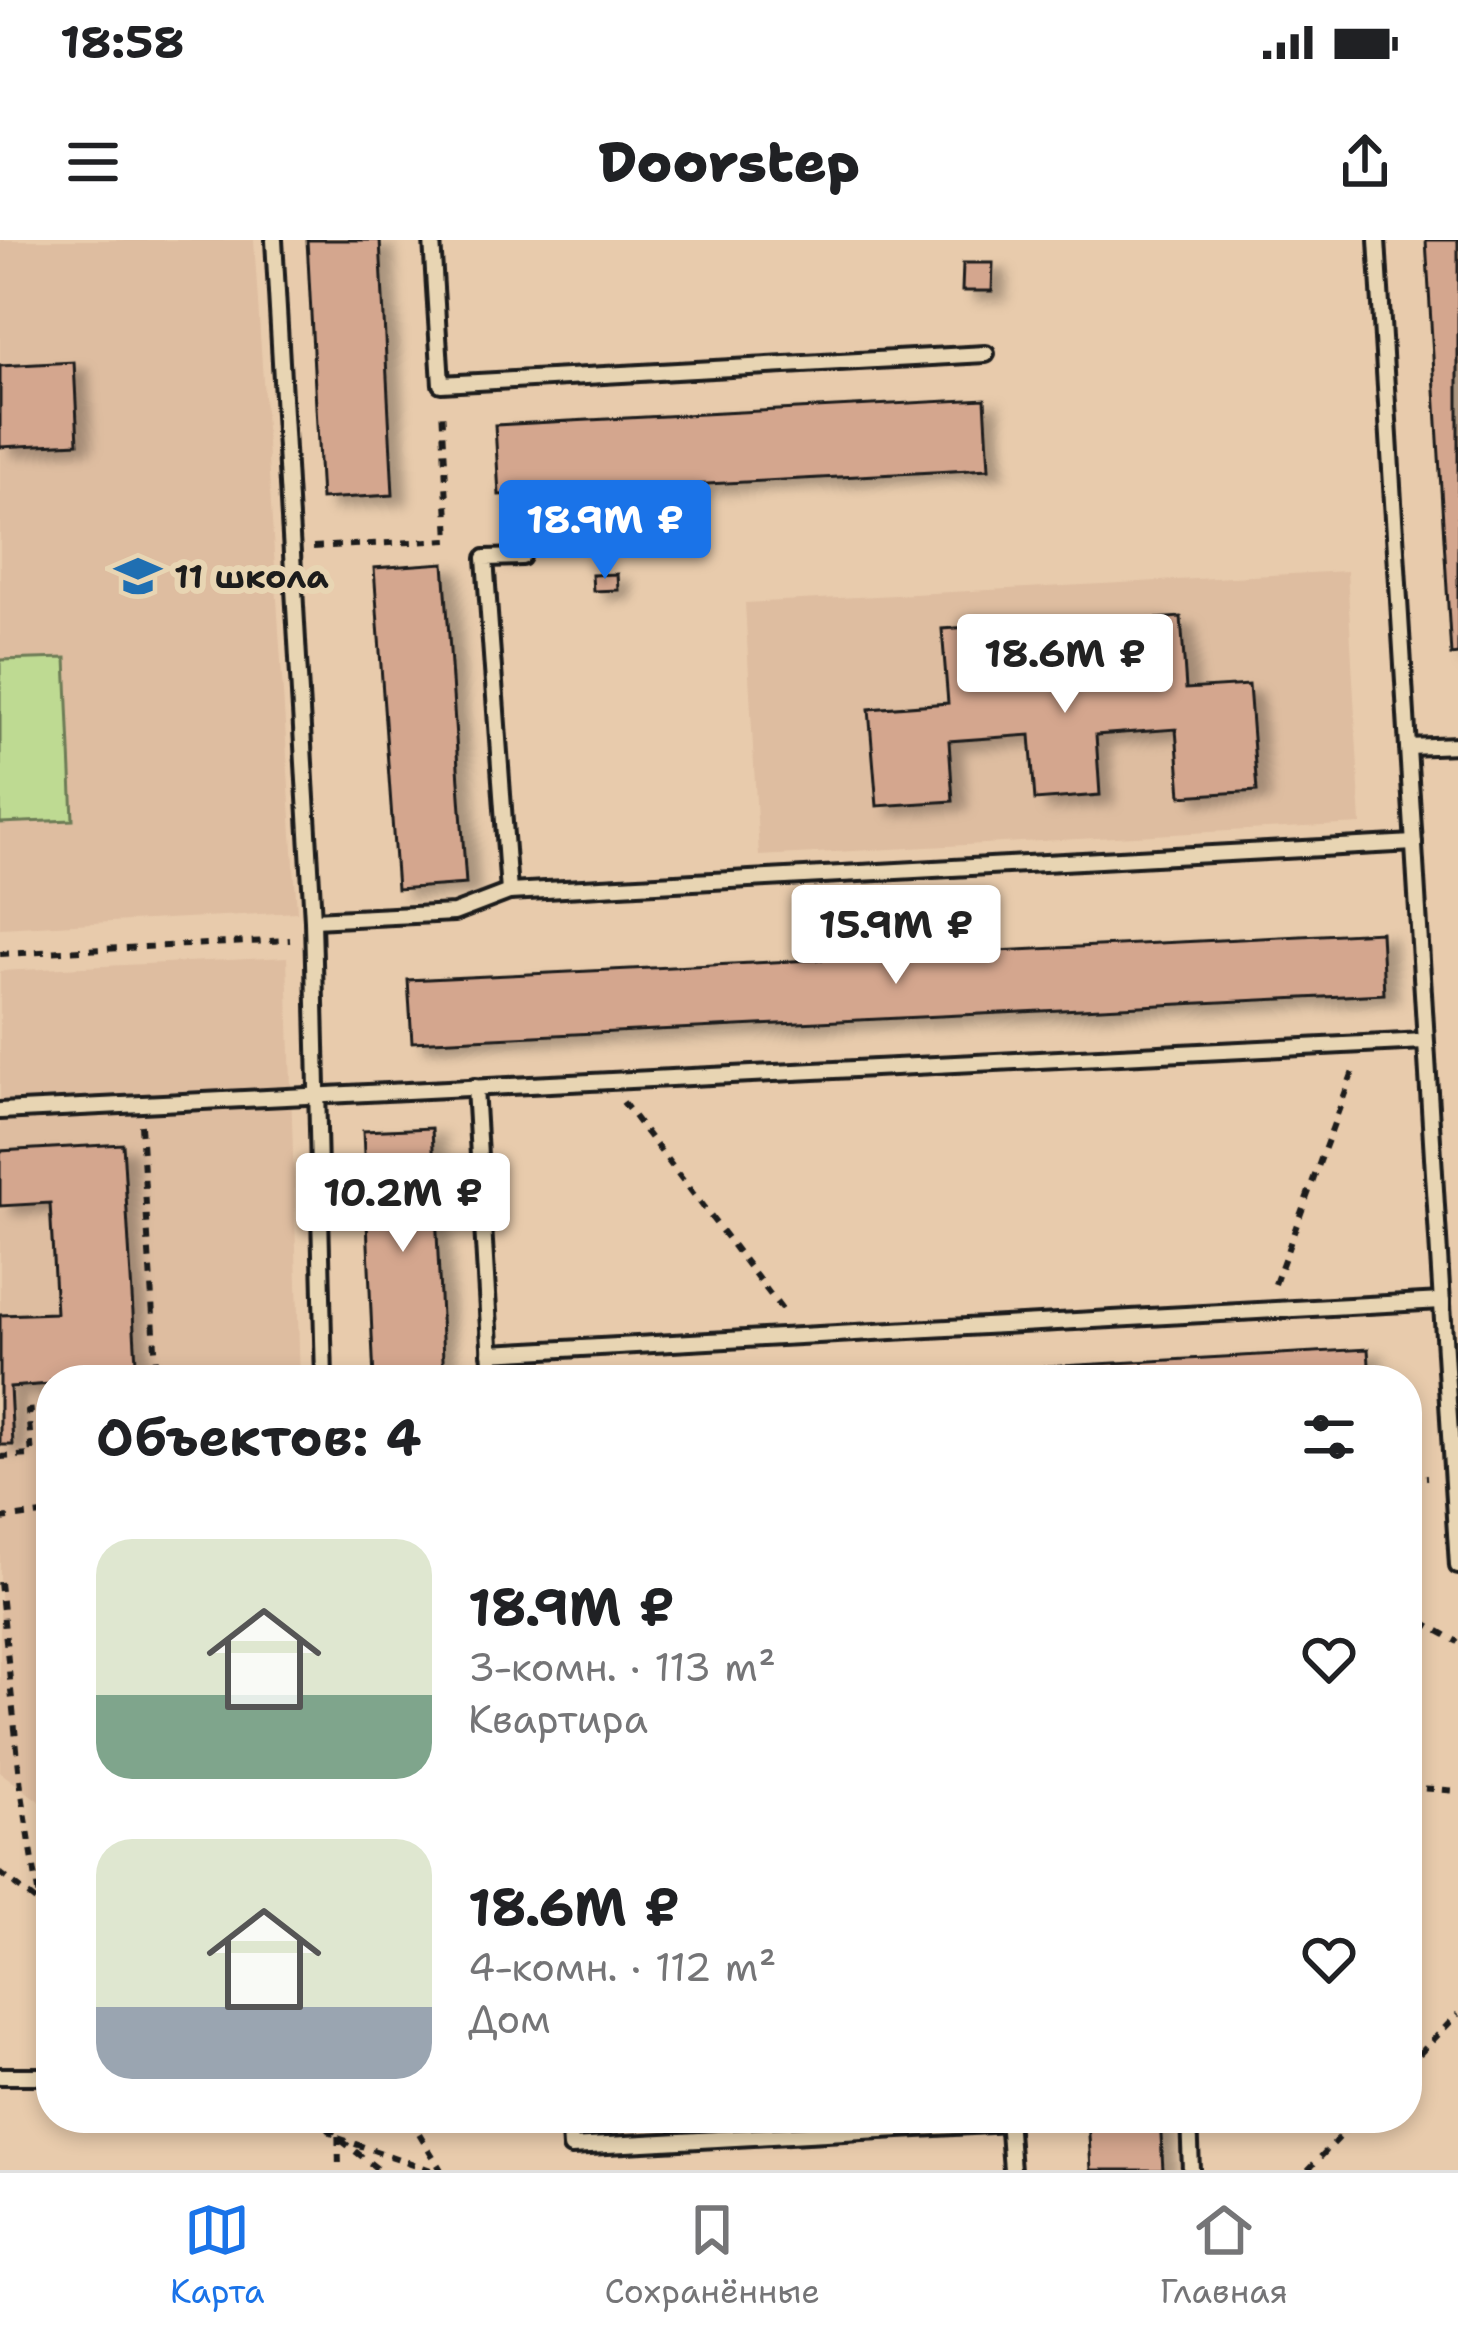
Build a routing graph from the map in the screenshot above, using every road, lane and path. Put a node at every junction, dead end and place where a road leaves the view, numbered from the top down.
1 (274, 240) edge
2 (432, 240) edge
3 (1377, 240) edge
4 (986, 354) dead end
5 (441, 384) junction
6 (291, 548) junction
7 (522, 557) dead end
8 (1458, 745) edge
9 (1408, 747) junction
10 (1414, 843) junction
11 (509, 892) junction
12 (313, 920) junction
13 (313, 939) junction
14 (0, 955) edge
15 (1425, 1041) junction
16 (1363, 1044) junction
17 (607, 1080) junction
18 (475, 1087) junction
19 (317, 1094) junction
20 (140, 1103) junction
21 (0, 1111) edge
22 (1442, 1300) junction
23 (1266, 1310) junction
24 (802, 1336) junction
25 (490, 1352) junction
26 (157, 1365) edge
27 (324, 1365) edge
28 (491, 1365) edge
29 (36, 1410) edge
30 (0, 1457) edge
31 (36, 1515) edge
32 (0, 1519) edge
33 (1458, 1566) edge
34 (0, 1582) edge
35 (1422, 1622) edge
36 (1458, 1642) edge
37 (1422, 1788) edge
38 (1458, 1791) edge
39 (0, 1873) edge
40 (36, 1880) edge
41 (36, 1901) edge
42 (1458, 2014) edge
43 (1422, 2051) edge
44 (0, 2076) edge
45 (36, 2076) edge
46 (332, 2133) edge
47 (338, 2133) edge
48 (419, 2133) edge
49 (570, 2133) edge
50 (807, 2133) edge
51 (1010, 2133) edge
52 (1190, 2133) edge
53 (1344, 2133) edge
54 (338, 2138) junction
55 (339, 2170) edge
56 (379, 2170) edge
57 (431, 2170) edge
58 (441, 2170) edge
59 (1012, 2170) edge
60 (1191, 2170) edge
61 (1309, 2170) edge

1 - 6 lane
2 - 5 lane
3 - 9 lane
4 - 5 lane
5 - 6 path
6 - 12 lane
7 - 11 lane
8 - 9 lane
9 - 10 lane
10 - 11 lane
10 - 15 lane
11 - 12 lane
12 - 13 lane
13 - 14 path
13 - 19 lane
15 - 16 lane
15 - 22 lane
16 - 17 lane
16 - 23 path
17 - 18 lane
17 - 24 path
18 - 19 lane
18 - 25 lane
19 - 20 lane
19 - 27 lane
20 - 21 lane
20 - 26 path
22 - 23 lane
22 - 33 lane
23 - 24 lane
24 - 25 lane
25 - 28 lane
29 - 30 path
31 - 32 path
34 - 40 path
35 - 36 path
37 - 38 path
39 - 41 path
42 - 43 path
44 - 45 lane
46 - 54 path
47 - 54 path
48 - 58 path
49 - 50 lane
51 - 59 lane
52 - 60 lane
53 - 61 path
54 - 55 path
54 - 56 path
54 - 57 path

